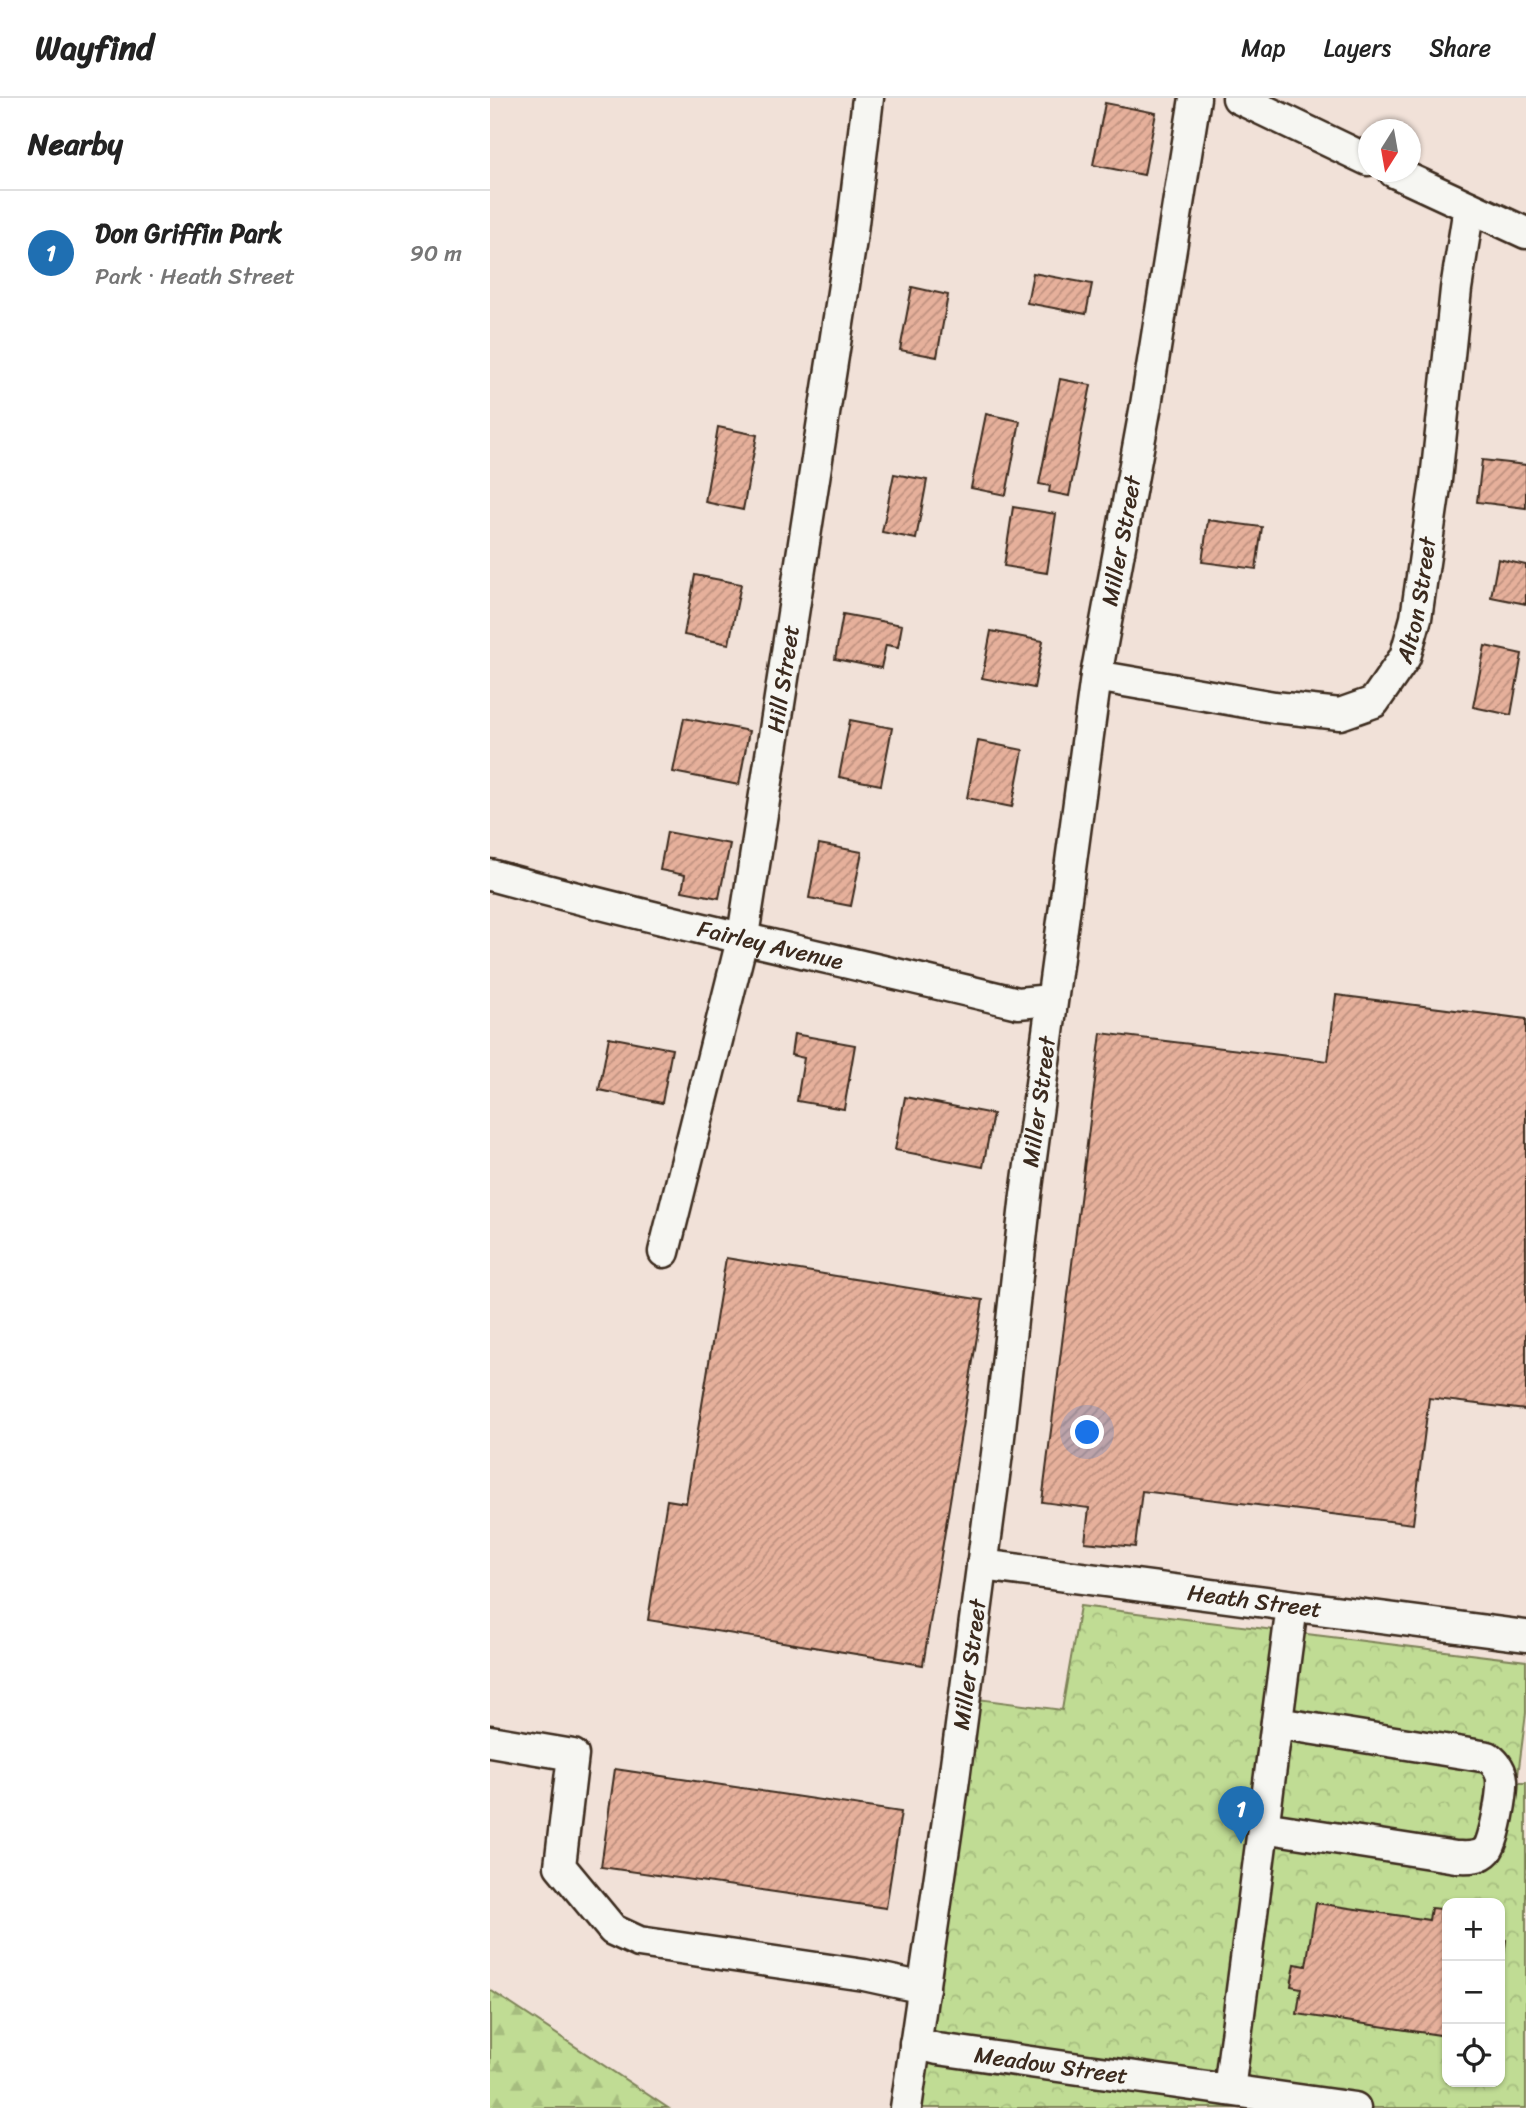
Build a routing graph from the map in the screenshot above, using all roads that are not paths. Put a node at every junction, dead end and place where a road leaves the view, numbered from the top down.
1 (868, 98) edge
2 (1195, 98) edge
3 (1238, 98) edge
4 (1358, 155) edge
5 (1415, 182) edge
6 (1469, 207) junction
7 (1526, 233) edge
8 (1096, 676) junction
9 (490, 875) edge
10 (743, 936) junction
11 (1051, 1000) junction
12 (664, 1252) dead end
13 (982, 1565) junction
14 (1292, 1606) junction
15 (1526, 1636) edge
16 (1277, 1723) junction
17 (490, 1741) edge
18 (1263, 1827) junction
19 (924, 1988) junction
20 (915, 2043) junction
21 (1229, 2090) junction
22 (906, 2108) edge
23 (1355, 2108) edge

1 - 10 street, Hill Street
2 - 8 street, Miller Street
3 - 4 street
5 - 6 street
6 - 7 street
6 - 8 street, Alton Street
8 - 11 street, Miller Street
9 - 10 street, Fairley Avenue
10 - 11 street, Fairley Avenue
10 - 12 street, Hill Street
11 - 13 street, Miller Street
13 - 14 street, Heath Street
13 - 19 street, Miller Street
14 - 15 street, Heath Street
14 - 16 street
16 - 18 street
16 - 18 street
17 - 19 street
18 - 21 street
19 - 20 street, Miller Street
20 - 21 street, Meadow Street
20 - 22 street, Miller Street
21 - 23 street, Meadow Street

